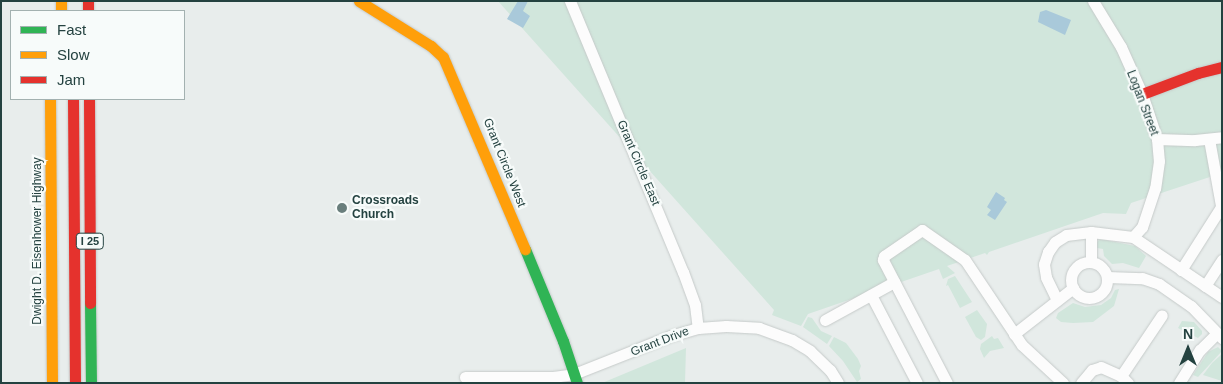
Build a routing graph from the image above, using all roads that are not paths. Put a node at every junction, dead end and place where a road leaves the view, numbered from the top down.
1 (359, 1) edge
2 (570, 1) edge
3 (1093, 1) edge
4 (1222, 67) edge
5 (1142, 94) junction
6 (50, 100) edge
7 (62, 100) edge
8 (73, 100) edge
9 (89, 100) edge
10 (1222, 137) edge
11 (1156, 139) junction
12 (1209, 139) junction
13 (1219, 178) edge
14 (1222, 209) edge
15 (1091, 232) junction
16 (1133, 237) junction
17 (1222, 260) edge
18 (1091, 262) junction
19 (1181, 270) junction
20 (1108, 277) junction
21 (894, 282) junction
22 (1205, 286) junction
23 (1073, 288) junction
24 (871, 295) junction
25 (1222, 297) edge
26 (1057, 300) junction
27 (1162, 315) dead end
28 (825, 320) dead end
29 (698, 328) junction
30 (1014, 334) junction
31 (1219, 336) edge
32 (472, 379) edge
33 (575, 379) edge
34 (1125, 380) edge
35 (52, 383) edge
36 (64, 383) edge
37 (75, 383) edge
38 (91, 383) edge
39 (838, 383) edge
40 (917, 383) edge
41 (948, 383) edge
42 (1063, 383) edge
43 (1082, 383) edge
44 (1179, 383) edge

1 - 33 main road, Grant Circle West
2 - 29 street, Grant Circle East
3 - 5 street, Logan Street
4 - 5 main road
5 - 11 street, Logan Street
6 - 35 main road, Dwight D. Eisenhower Highway
7 - 36 main road
8 - 37 main road
9 - 38 main road, I 25
10 - 12 street
11 - 12 street
11 - 16 street, Logan Street
12 - 13 street
13 - 14 street
14 - 19 street
15 - 16 street
15 - 18 street
15 - 26 street
16 - 19 street
17 - 22 street
18 - 20 street
18 - 23 street
19 - 22 street
20 - 23 street
20 - 31 street
21 - 24 street
21 - 30 street
21 - 41 street
22 - 25 street
23 - 26 street
24 - 28 street
24 - 40 street
26 - 30 street
27 - 34 street
29 - 33 street, Grant Drive
29 - 39 street, Grant Drive
30 - 42 street
31 - 44 street
32 - 33 street, Grant Drive
34 - 43 street

